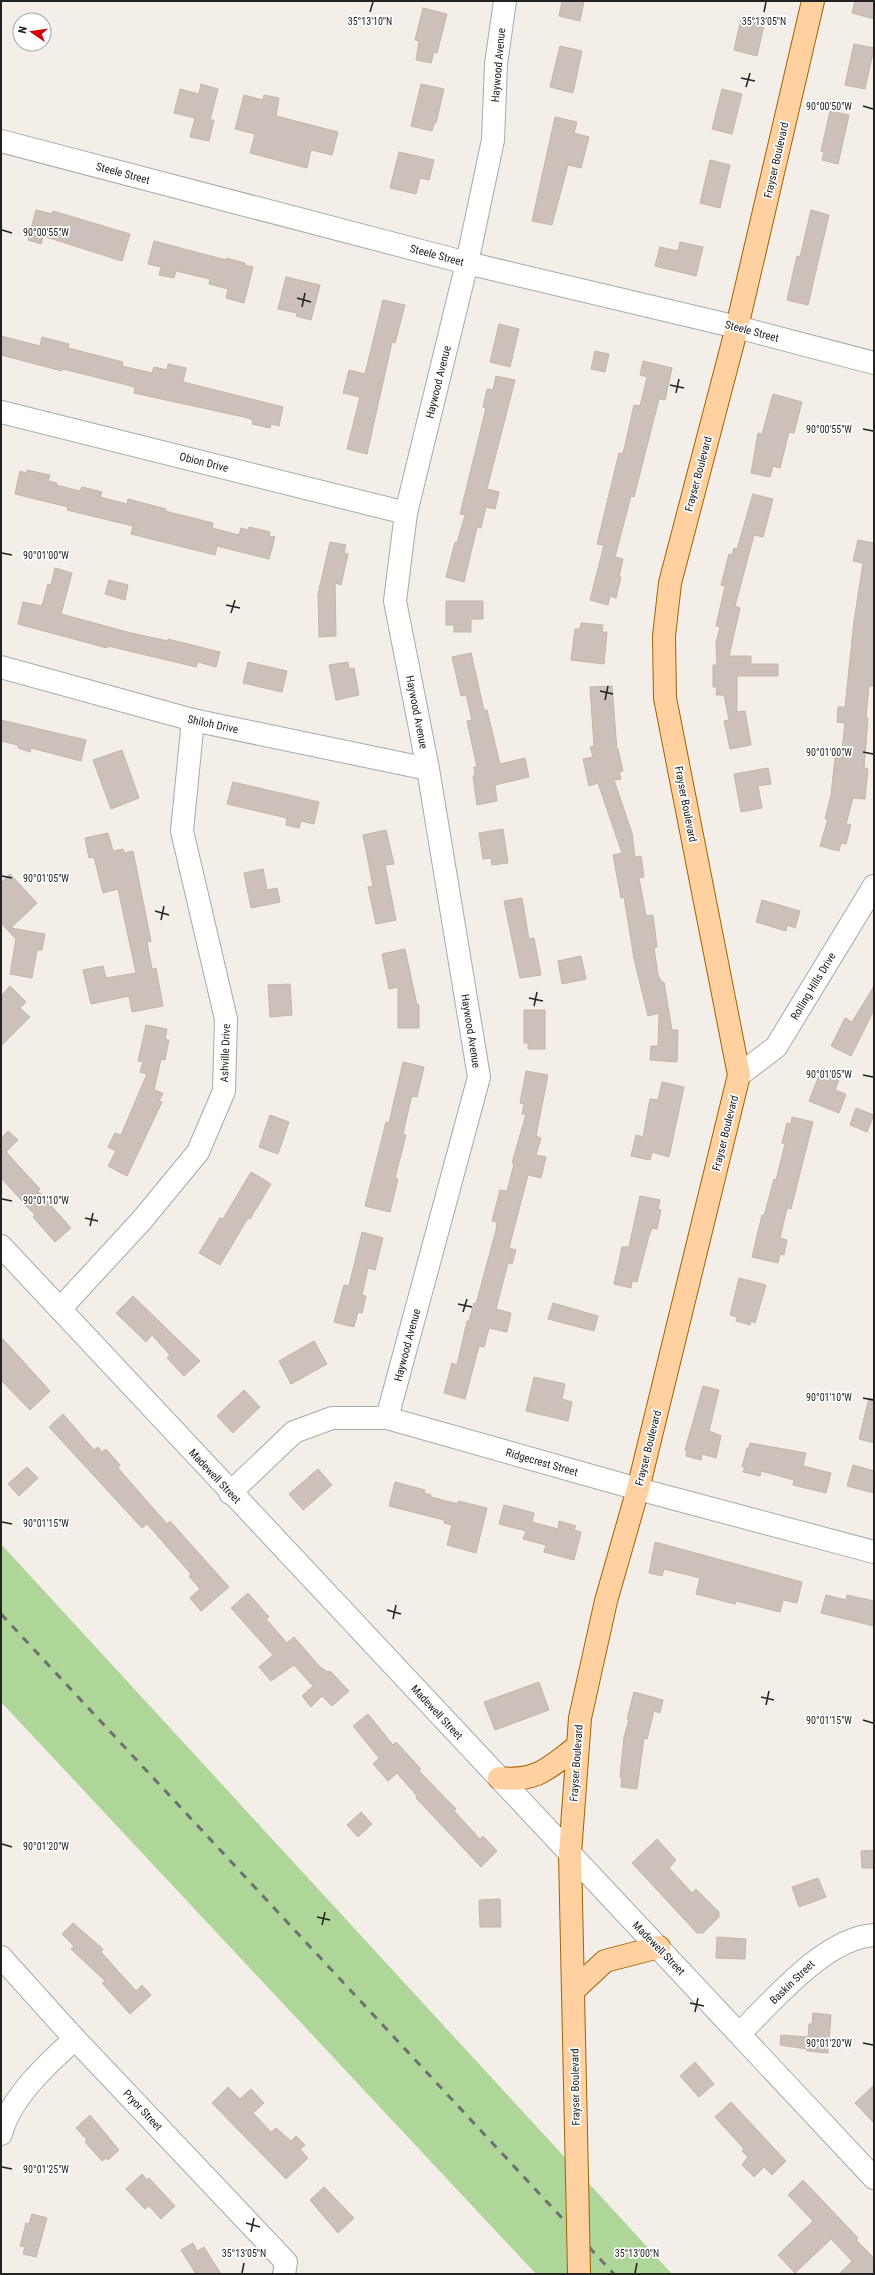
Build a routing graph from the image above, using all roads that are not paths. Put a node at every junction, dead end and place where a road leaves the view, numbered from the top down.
1 (505, 1) edge
2 (812, 1) edge
3 (1, 141) edge
4 (467, 263) junction
5 (737, 327) junction
6 (874, 363) edge
7 (1, 412) edge
8 (406, 513) junction
9 (1, 667) edge
10 (193, 720) junction
11 (428, 769) junction
12 (874, 886) edge
13 (739, 1075) junction
14 (1, 1246) edge
15 (60, 1309) junction
16 (387, 1418) junction
17 (638, 1489) junction
18 (230, 1493) junction
19 (874, 1552) edge
20 (578, 1746) junction
21 (499, 1778) junction
22 (570, 1854) junction
23 (874, 1935) edge
24 (659, 1947) junction
25 (1, 1957) edge
26 (573, 1991) junction
27 (740, 2033) junction
28 (75, 2039) junction
29 (1, 2134) edge
30 (874, 2178) edge
31 (285, 2268) edge
32 (579, 2274) edge

1 - 4 street, Haywood Avenue
2 - 5 main road, Frayser Boulevard
3 - 4 street, Steele Street
4 - 5 street, Steele Street
4 - 8 street, Haywood Avenue
5 - 6 street, Steele Street
5 - 13 main road, Frayser Boulevard
7 - 8 street, Obion Drive
8 - 11 street, Haywood Avenue
9 - 10 street, Shiloh Drive
10 - 11 street, Shiloh Drive
10 - 15 street, Ashville Drive
11 - 16 street, Haywood Avenue
12 - 13 street, Rolling Hills Drive
13 - 17 main road, Frayser Boulevard
14 - 15 street, Madewell Street
15 - 18 street, Madewell Street
16 - 17 street, Ridgecrest Street
16 - 18 street, Ridgecrest Street
17 - 19 street, Ridgecrest Street
17 - 20 main road, Frayser Boulevard
18 - 21 street, Madewell Street
20 - 21 main road
20 - 22 main road, Frayser Boulevard
21 - 22 street, Madewell Street
22 - 24 street, Madewell Street
22 - 26 main road, Frayser Boulevard
23 - 27 street, Baskin Street
24 - 26 main road
24 - 27 street, Madewell Street
25 - 28 street, Pryor Street
26 - 32 main road, Frayser Boulevard, bridge
27 - 30 street, Madewell Street
28 - 29 street
28 - 31 street, Pryor Street

